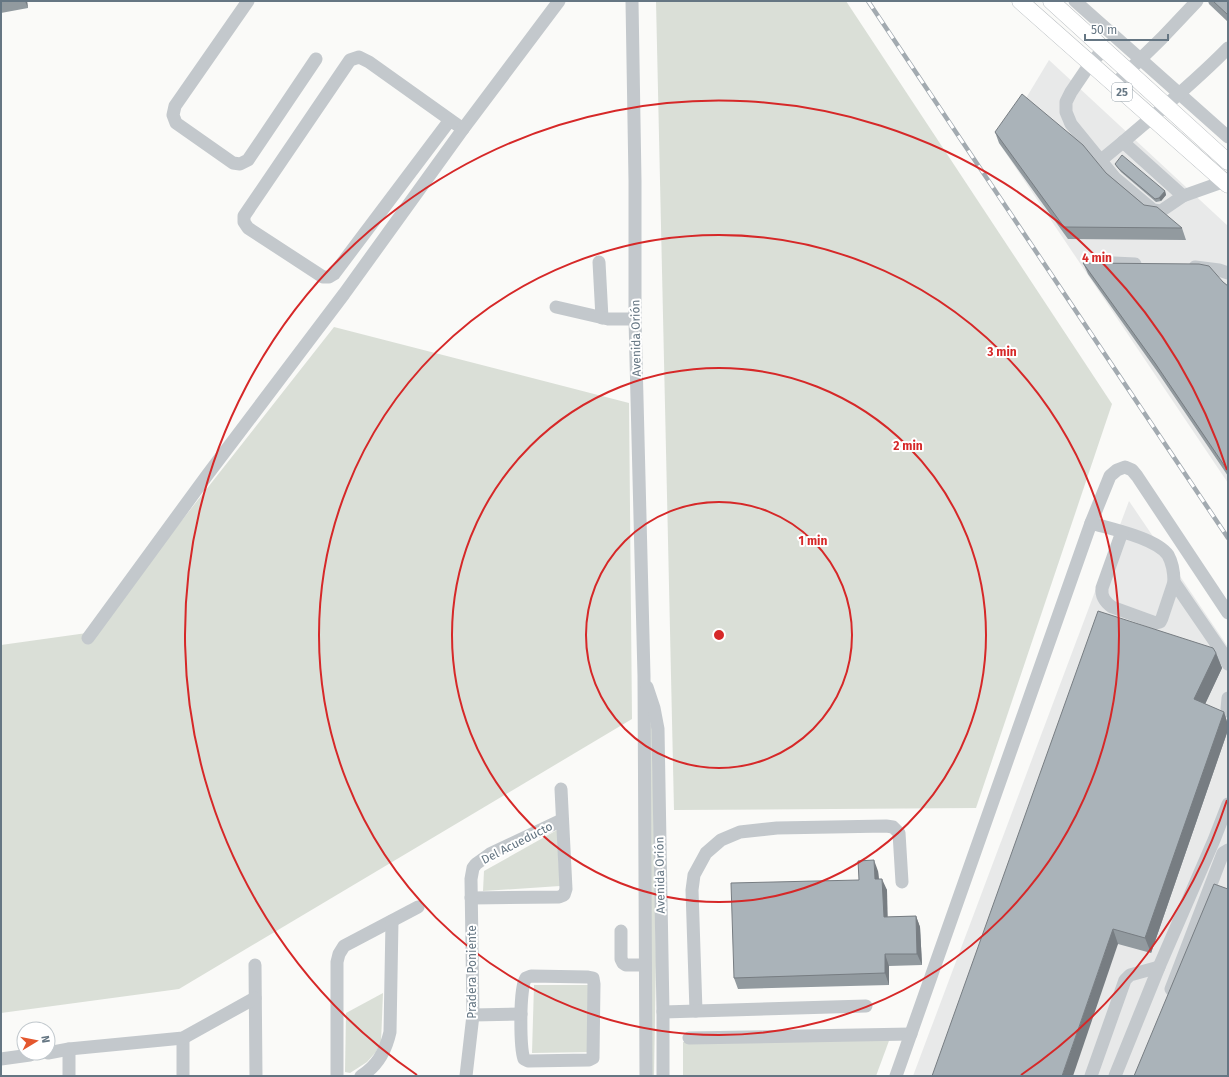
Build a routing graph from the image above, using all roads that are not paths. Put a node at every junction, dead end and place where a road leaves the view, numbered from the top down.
1 (248, 1) edge
2 (559, 1) edge
3 (632, 1) edge
4 (1020, 1) edge
5 (1051, 1) edge
6 (1198, 1) edge
7 (1081, 3) edge
8 (1228, 48) edge
9 (1104, 49) junction
10 (316, 59) dead end
11 (1140, 59) junction
12 (1090, 64) junction
13 (1127, 71) junction
14 (1114, 85) junction
15 (1180, 94) junction
16 (1166, 106) junction
17 (1152, 118) junction
18 (450, 120) junction
19 (463, 129) junction
20 (1228, 137) edge
21 (1123, 142) junction
22 (1100, 161) junction
23 (1227, 162) edge
24 (1227, 182) edge
25 (1183, 196) junction
26 (599, 262) dead end
27 (1093, 262) edge
28 (1148, 264) edge
29 (1180, 266) edge
30 (1228, 273) edge
31 (556, 307) dead end
32 (602, 318) junction
33 (635, 319) junction
34 (1091, 523) junction
35 (1122, 532) junction
36 (1174, 582) junction
37 (1228, 613) edge
38 (88, 638) dead end
39 (1228, 664) edge
40 (644, 676) junction
41 (1228, 698) edge
42 (1228, 710) edge
43 (561, 789) dead end
44 (1228, 804) edge
45 (562, 820) junction
46 (1228, 850) edge
47 (473, 868) joint
48 (902, 882) dead end
49 (471, 898) junction
50 (418, 907) dead end
51 (392, 921) junction
52 (621, 931) dead end
53 (256, 965) dead end
54 (645, 965) junction
55 (1159, 967) junction
56 (256, 998) junction
57 (1165, 1003) edge
58 (866, 1006) dead end
59 (696, 1011) junction
60 (663, 1012) junction
61 (521, 1014) junction
62 (473, 1015) junction
63 (911, 1034) junction
64 (182, 1038) junction
65 (688, 1038) dead end
66 (69, 1049) junction
67 (56, 1051) edge
68 (16, 1057) edge
69 (1, 1059) edge
70 (69, 1076) edge
71 (183, 1076) edge
72 (256, 1076) edge
73 (337, 1076) edge
74 (361, 1076) edge
75 (466, 1076) edge
76 (646, 1076) edge
77 (663, 1076) edge
78 (896, 1076) edge
79 (1091, 1076) edge
80 (1115, 1076) edge

1 - 10 street
2 - 19 street
3 - 33 street, Avenida Orión
4 - 12 main road, 25
5 - 9 main road, 25
6 - 11 street
7 - 11 street
8 - 15 street
9 - 12 street
9 - 13 main road, 25
11 - 13 street
11 - 15 street
12 - 14 main road, 25
12 - 22 street
13 - 14 street
13 - 16 main road, 25
14 - 17 main road, 25
15 - 16 street
15 - 20 street
16 - 17 street
16 - 23 main road, 25
17 - 21 street
17 - 24 main road, 25
18 - 18 street
18 - 19 street
19 - 38 street
21 - 22 street
21 - 25 street
22 - 25 street
24 - 25 street
26 - 32 street
27 - 28 street
29 - 30 street
31 - 32 street
32 - 33 street
33 - 40 street, Avenida Orión
34 - 35 street
34 - 37 street
34 - 63 street
35 - 36 street
35 - 36 street
36 - 39 street
40 - 54 street, Avenida Orión
40 - 60 street, Avenida Orión
41 - 42 street
43 - 45 street
44 - 55 street
45 - 47 street, Del Acueducto
45 - 49 street
46 - 57 street
47 - 49 street, Pradera Poniente
48 - 59 street
49 - 62 street, Pradera Poniente
50 - 51 street
51 - 73 street
51 - 74 street
52 - 54 street
53 - 56 street
54 - 76 street, Avenida Orión
55 - 79 street
55 - 80 street
56 - 64 street
56 - 72 street
58 - 59 street
59 - 60 street
60 - 77 street, Avenida Orión
61 - 61 street
61 - 62 street
62 - 75 street, Pradera Poniente
63 - 65 street
63 - 78 street
64 - 66 street
64 - 71 street
66 - 67 street
66 - 70 street
68 - 69 street

